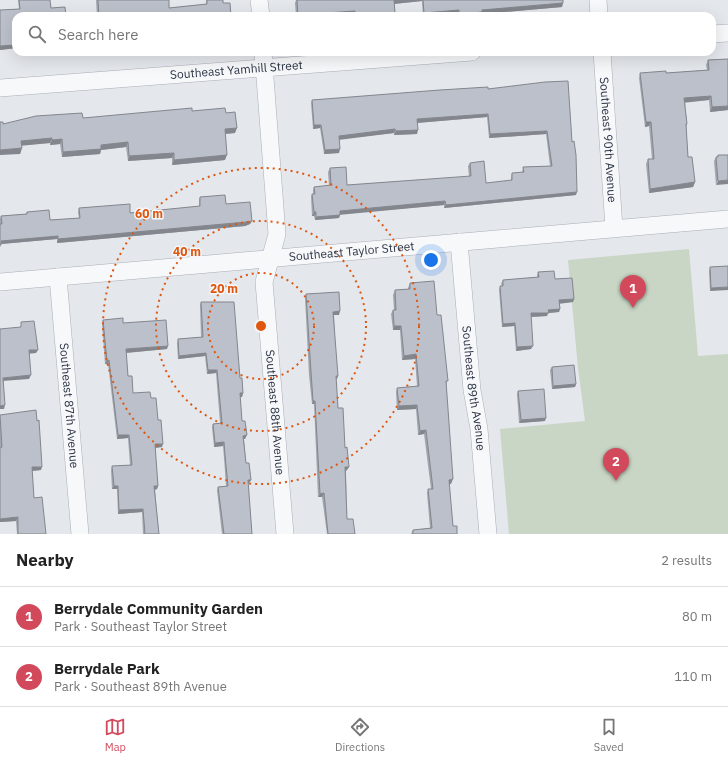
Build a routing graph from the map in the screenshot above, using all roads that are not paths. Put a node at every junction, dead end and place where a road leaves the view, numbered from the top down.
1 (259, 0) edge
2 (598, 0) edge
3 (260, 12) edge
4 (599, 12) edge
5 (728, 33) edge
6 (716, 34) edge
7 (368, 56) edge
8 (602, 56) edge
9 (264, 60) edge
10 (0, 88) edge
11 (728, 219) edge
12 (614, 228) junction
13 (459, 242) junction
14 (271, 258) junction
15 (58, 277) junction
16 (0, 282) edge
17 (80, 534) edge
18 (285, 534) edge
19 (488, 534) edge

1 - 3 street
2 - 4 street
5 - 6 street
7 - 9 street, Southeast Yamhill Street
8 - 12 street, Southeast 90th Avenue
9 - 10 street, Southeast Yamhill Street
9 - 14 street, Southeast 88th Avenue
11 - 12 street, Southeast Taylor Street
12 - 13 street, Southeast Taylor Street
13 - 14 street, Southeast Taylor Street
13 - 19 street, Southeast 89th Avenue
14 - 15 street, Southeast Taylor Street
14 - 18 street, Southeast 88th Avenue
15 - 16 street, Southeast Taylor Street
15 - 17 street, Southeast 87th Avenue

